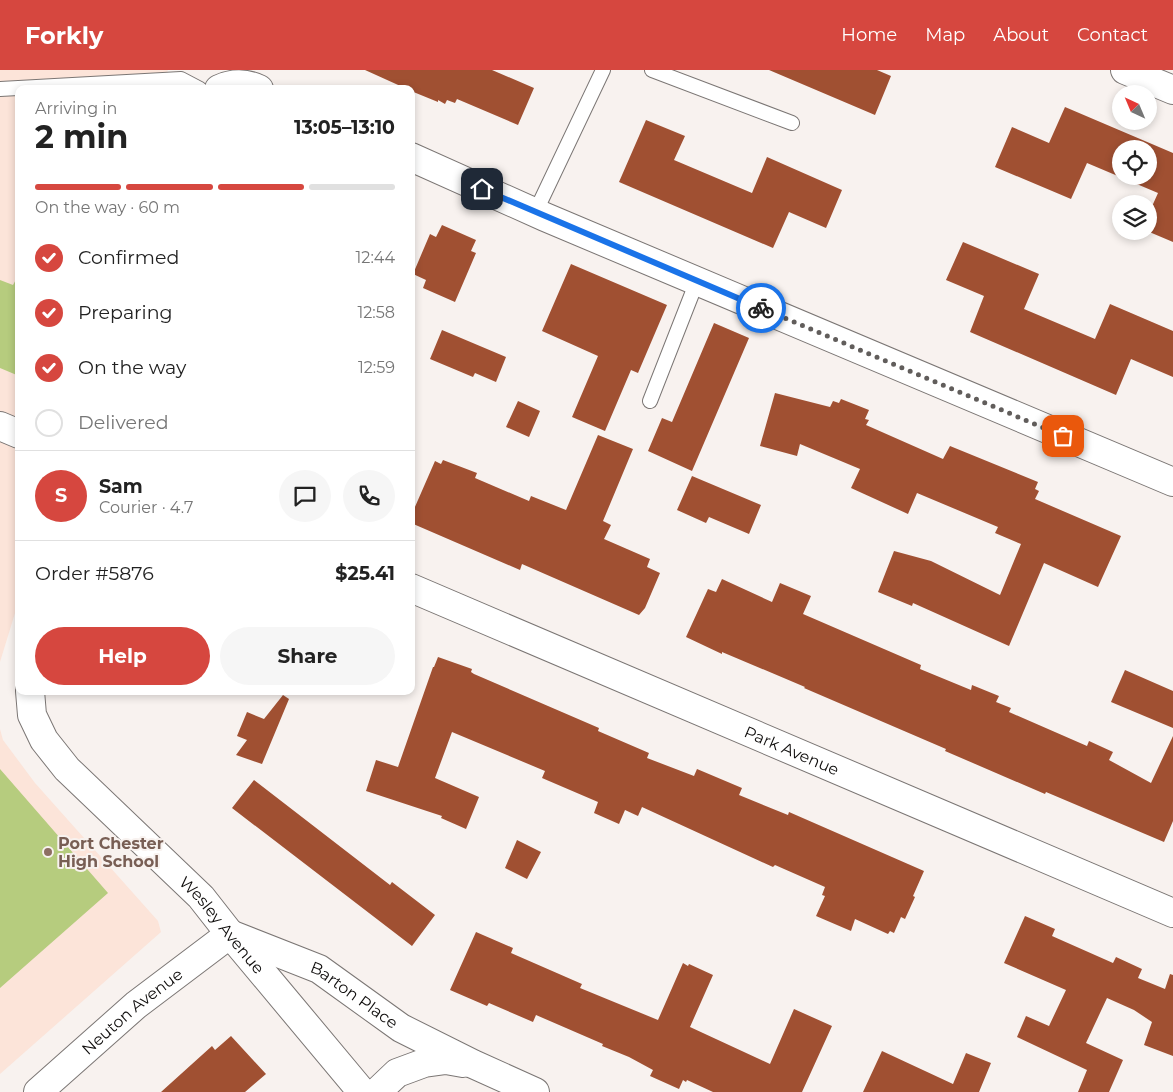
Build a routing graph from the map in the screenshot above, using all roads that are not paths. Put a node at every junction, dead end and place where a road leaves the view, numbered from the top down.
1 (603, 70) edge
2 (652, 70) edge
3 (1125, 70) edge
4 (72, 85) edge
5 (192, 85) edge
6 (227, 85) edge
7 (251, 85) edge
8 (15, 88) edge
9 (0, 89) edge
10 (1173, 90) edge
11 (792, 123) dead end
12 (415, 159) edge
13 (535, 213) junction
14 (697, 281) junction
15 (650, 401) dead end
16 (0, 426) edge
17 (15, 432) edge
18 (1173, 482) edge
19 (415, 590) edge
20 (30, 695) edge
21 (1173, 912) edge
22 (230, 934) junction
23 (473, 1064) junction
24 (38, 1092) edge
25 (362, 1092) edge
26 (377, 1092) edge
27 (535, 1092) edge

1 - 13 lane
2 - 11 lane
3 - 10 street
4 - 5 lane
6 - 7 street
8 - 9 lane
12 - 13 street
13 - 14 street
14 - 15 lane
14 - 18 street
16 - 17 street
19 - 21 street, Park Avenue
20 - 22 street, Wesley Avenue
22 - 23 street, Barton Place
22 - 24 street, Neuton Avenue
22 - 25 street, Wesley Avenue
23 - 26 street, Barton Place
23 - 27 street, Barton Place

